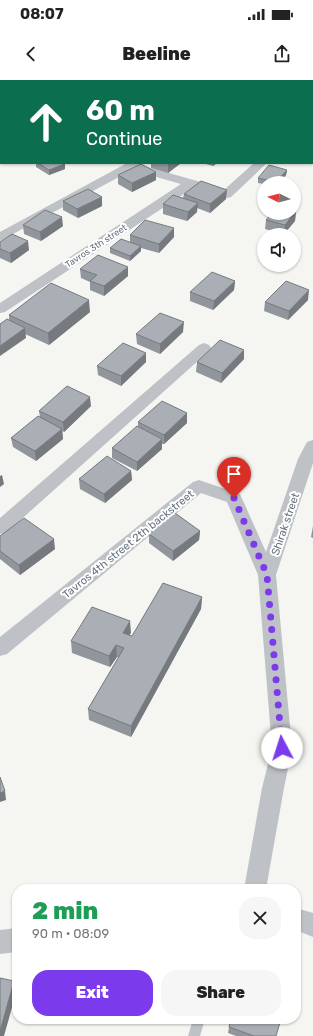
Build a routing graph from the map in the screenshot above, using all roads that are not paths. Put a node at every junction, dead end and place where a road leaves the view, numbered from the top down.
1 (134, 164) edge
2 (260, 164) edge
3 (192, 183) junction
4 (0, 237) edge
5 (0, 309) edge
6 (204, 348) dead end
7 (313, 446) edge
8 (0, 528) edge
9 (267, 575) junction
10 (0, 648) edge
11 (256, 884) edge
12 (301, 921) edge
13 (313, 925) edge
14 (12, 941) edge
15 (0, 942) edge
16 (198, 1024) edge
17 (194, 1036) edge

1 - 3 street
1 - 4 street
2 - 3 street
3 - 5 street, Tavros 3th street
6 - 8 street
7 - 9 street, Shirak street
9 - 10 street, Tavros 4th street 2th backstreet
9 - 11 street, Shirak street
12 - 13 street
14 - 15 street
16 - 17 lane

